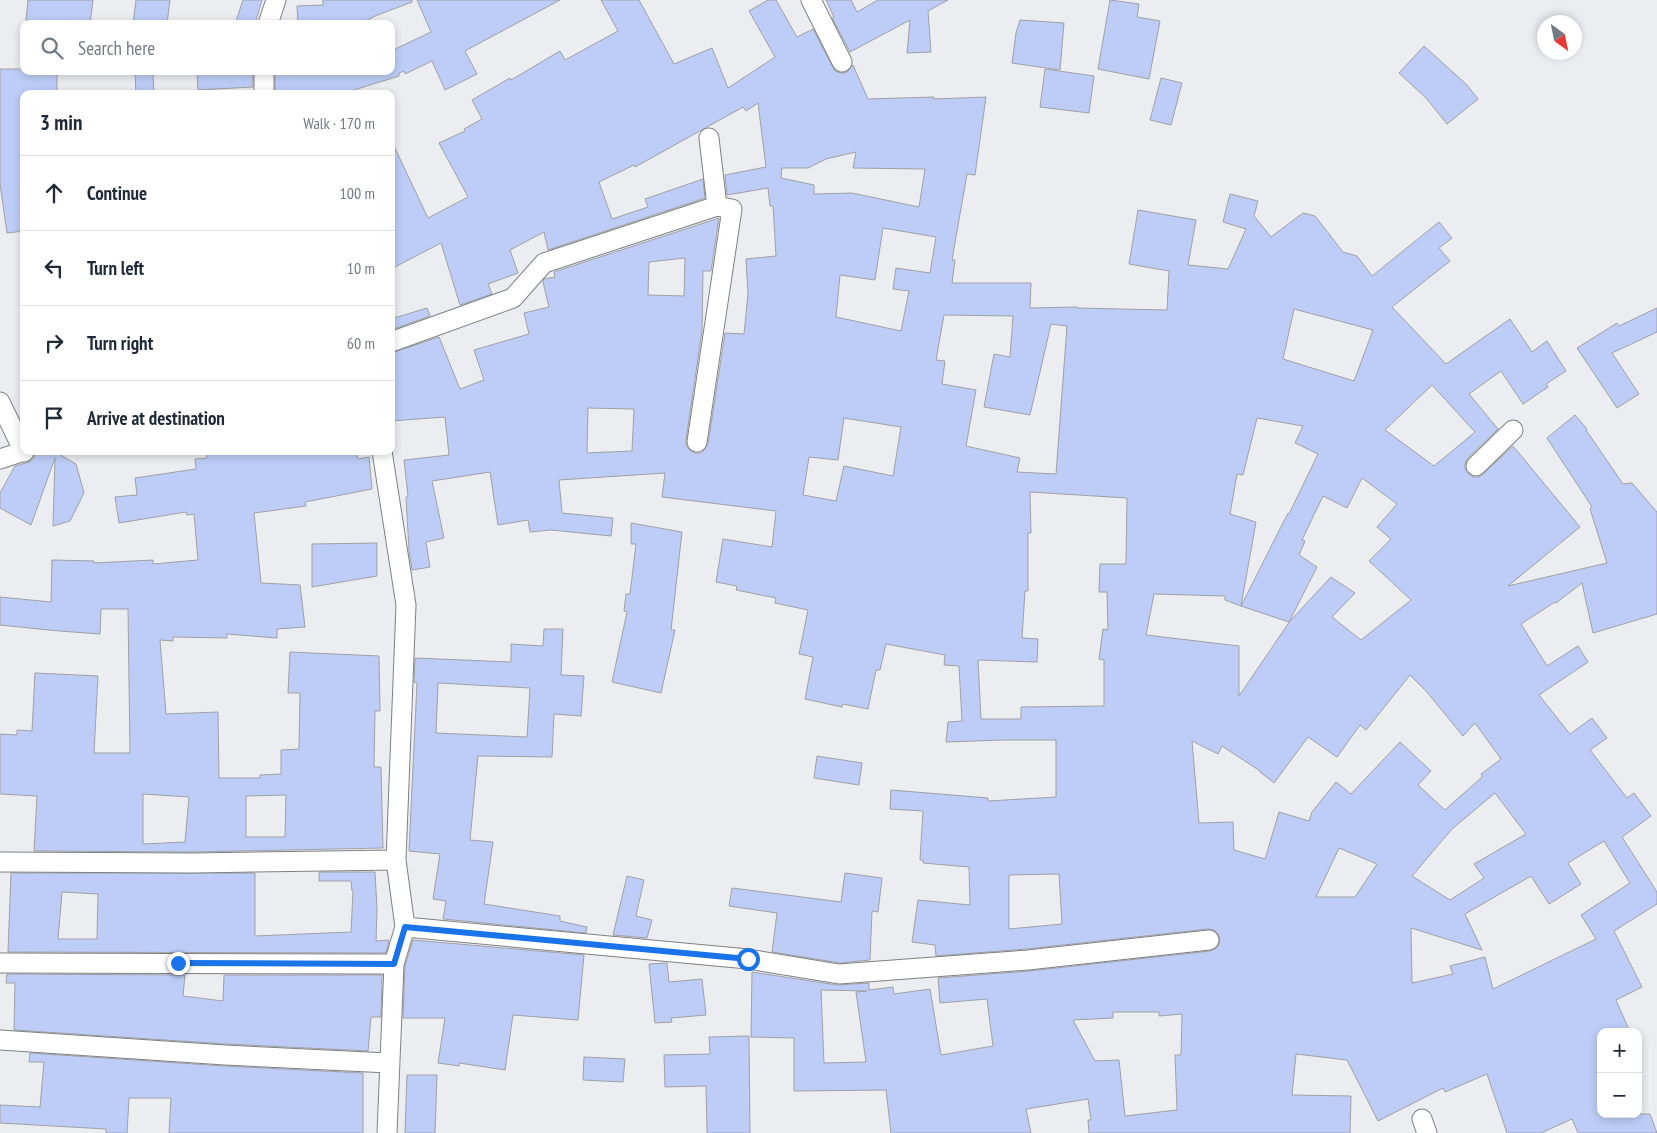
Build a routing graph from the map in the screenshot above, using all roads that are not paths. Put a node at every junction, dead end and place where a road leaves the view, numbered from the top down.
1 (276, 0) edge
2 (811, 0) edge
3 (269, 20) edge
4 (842, 62) dead end
5 (264, 75) edge
6 (264, 90) edge
7 (710, 138) dead end
8 (717, 206) junction
9 (395, 341) edge
10 (0, 402) edge
11 (1513, 430) dead end
12 (697, 442) dead end
13 (20, 443) edge
14 (20, 452) edge
15 (383, 455) edge
16 (0, 459) edge
17 (1476, 466) dead end
18 (396, 860) junction
19 (0, 862) edge
20 (405, 927) junction
21 (1208, 940) dead end
22 (0, 963) edge
23 (394, 964) junction
24 (0, 1040) edge
25 (389, 1063) junction
26 (387, 1133) edge

1 - 3 street
2 - 4 street
5 - 6 street
7 - 8 street
8 - 9 street
8 - 12 street
10 - 13 street
11 - 17 street
14 - 16 street
15 - 18 street
18 - 19 street
18 - 20 street
20 - 21 street
20 - 23 street
22 - 23 street
23 - 25 street
24 - 25 street
25 - 26 street

